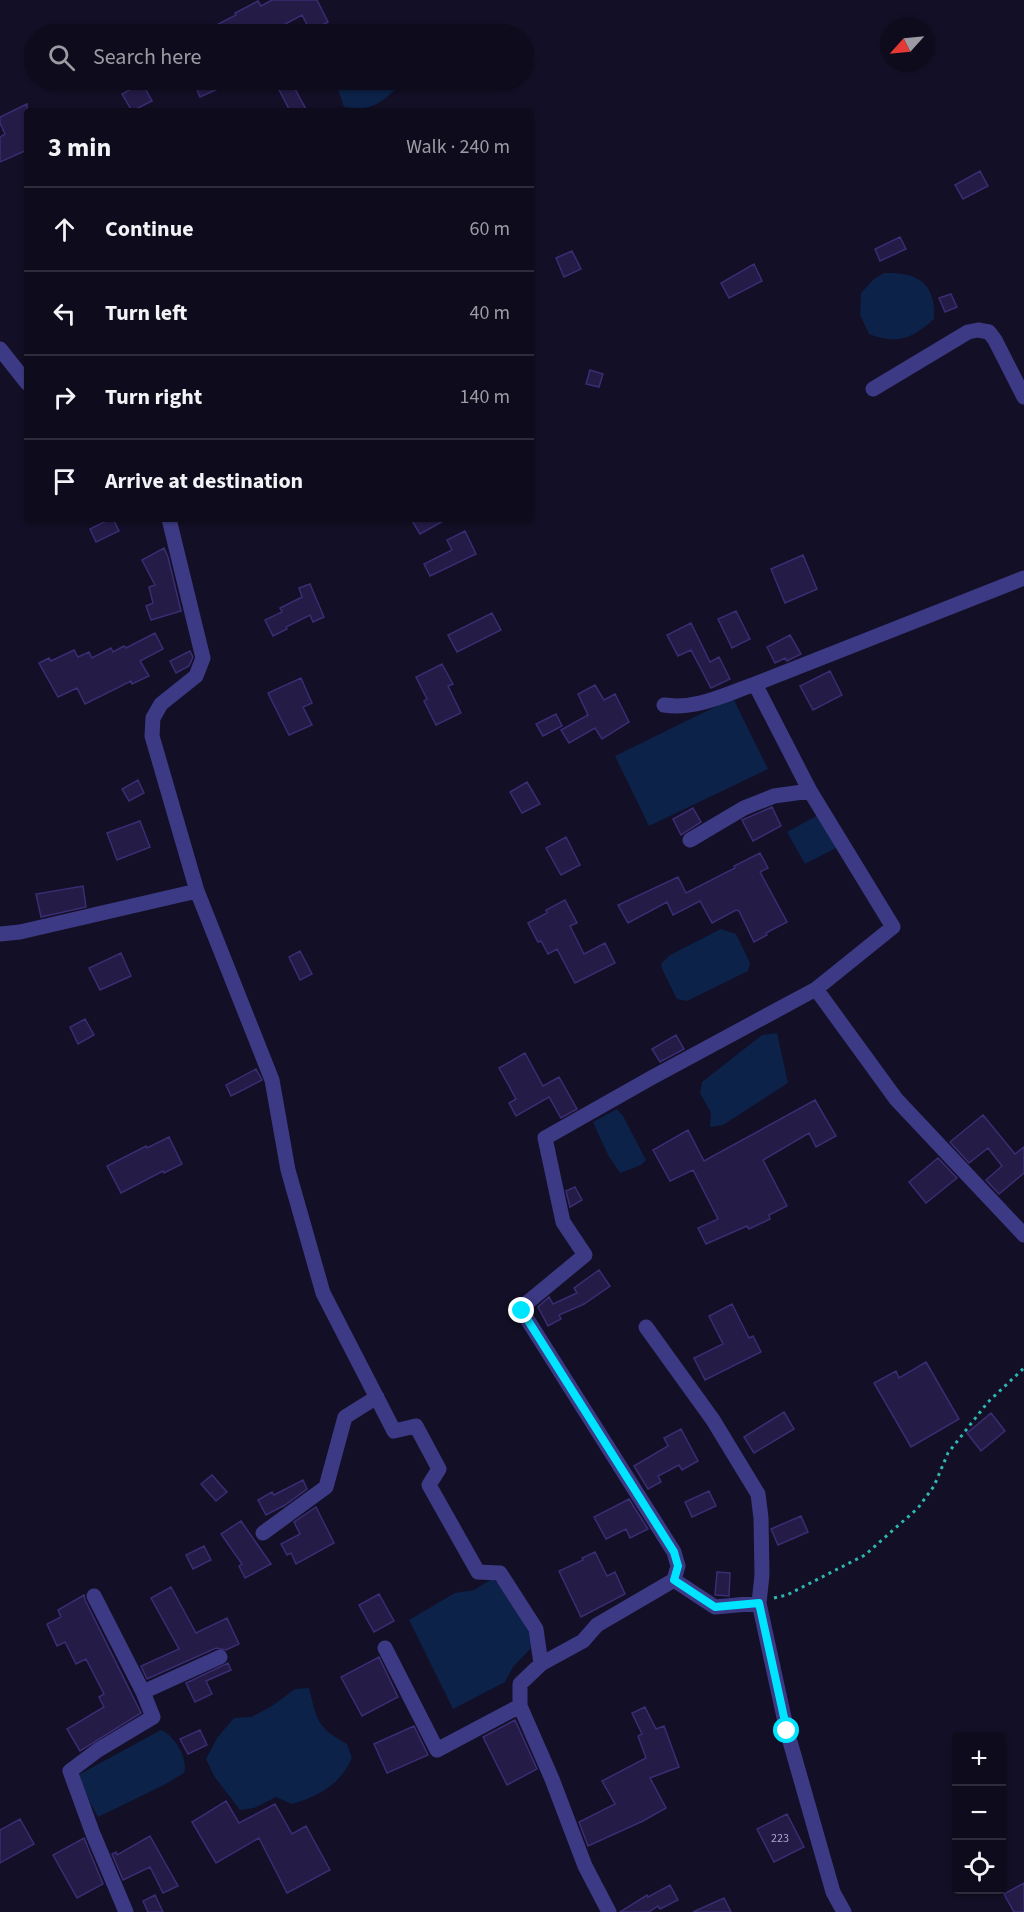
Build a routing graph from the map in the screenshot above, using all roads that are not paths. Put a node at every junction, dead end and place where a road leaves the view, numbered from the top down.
1 (0, 349) edge
2 (24, 379) edge
3 (873, 388) dead end
4 (1024, 397) edge
5 (170, 522) edge
6 (1024, 578) edge
7 (755, 684) junction
8 (664, 705) dead end
9 (810, 791) junction
10 (690, 840) dead end
11 (197, 891) junction
12 (0, 934) edge
13 (816, 989) junction
14 (1024, 1235) edge
15 (646, 1327) dead end
16 (377, 1397) junction
17 (263, 1533) dead end
18 (674, 1580) junction
19 (94, 1596) dead end
20 (759, 1603) junction
21 (385, 1648) dead end
22 (220, 1657) dead end
23 (541, 1664) junction
24 (143, 1692) junction
25 (520, 1706) junction
26 (126, 1912) edge
27 (609, 1912) edge
28 (844, 1912) edge

1 - 2 street
3 - 4 street
5 - 11 street
6 - 7 street
7 - 8 street
7 - 9 street
9 - 10 street
9 - 13 street
11 - 12 street
11 - 16 street
13 - 14 street
13 - 18 street
15 - 20 street
16 - 17 street
16 - 23 street
18 - 20 street
18 - 23 street
19 - 24 street
20 - 28 street
21 - 25 street
22 - 24 street
23 - 25 street
24 - 26 street
25 - 27 street

